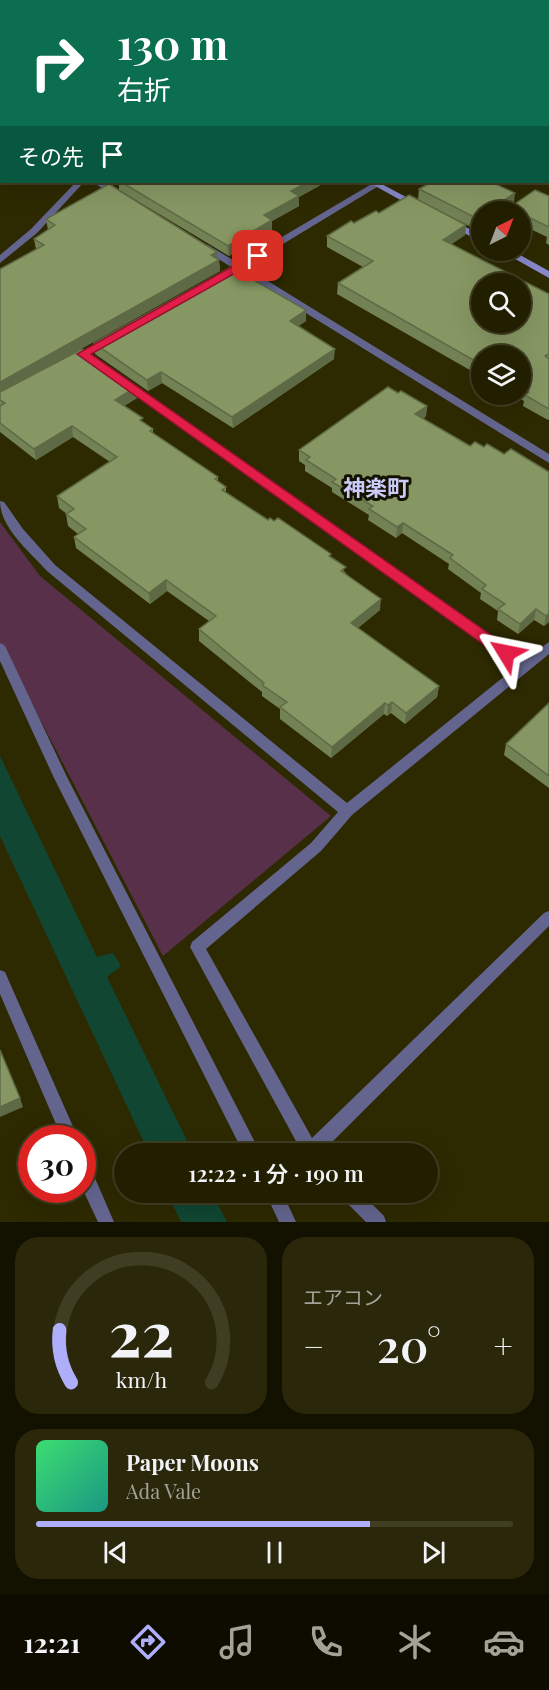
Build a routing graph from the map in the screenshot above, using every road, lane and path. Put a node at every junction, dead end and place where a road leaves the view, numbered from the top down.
1 (79, 183) edge
2 (99, 183) edge
3 (375, 183) edge
4 (127, 200) edge
5 (430, 212) edge
6 (440, 217) edge
7 (471, 233) edge
8 (197, 243) edge
9 (0, 261) edge
10 (523, 261) edge
11 (238, 267) junction
12 (549, 275) edge
13 (217, 279) edge
14 (114, 336) edge
15 (62, 365) edge
16 (112, 374) edge
17 (549, 459) edge
18 (0, 505) edge
19 (549, 647) edge
20 (0, 648) edge
21 (525, 667) junction
22 (347, 811) junction
23 (549, 917) edge
24 (0, 976) edge
25 (64, 1125) edge
26 (247, 1143) edge
27 (306, 1143) edge
28 (320, 1143) edge
29 (96, 1200) edge
30 (278, 1203) edge
31 (359, 1203) edge
32 (106, 1222) edge
33 (288, 1222) edge
34 (378, 1222) edge

1 - 9 street
2 - 4 street
3 - 5 street
3 - 11 street
6 - 7 street
8 - 11 street
10 - 12 street
11 - 13 street
11 - 17 street
14 - 15 street
16 - 21 street
18 - 22 street
19 - 21 street
20 - 26 street
21 - 22 street
22 - 27 street
23 - 28 street
24 - 25 street
29 - 32 street
30 - 33 street
31 - 34 street

